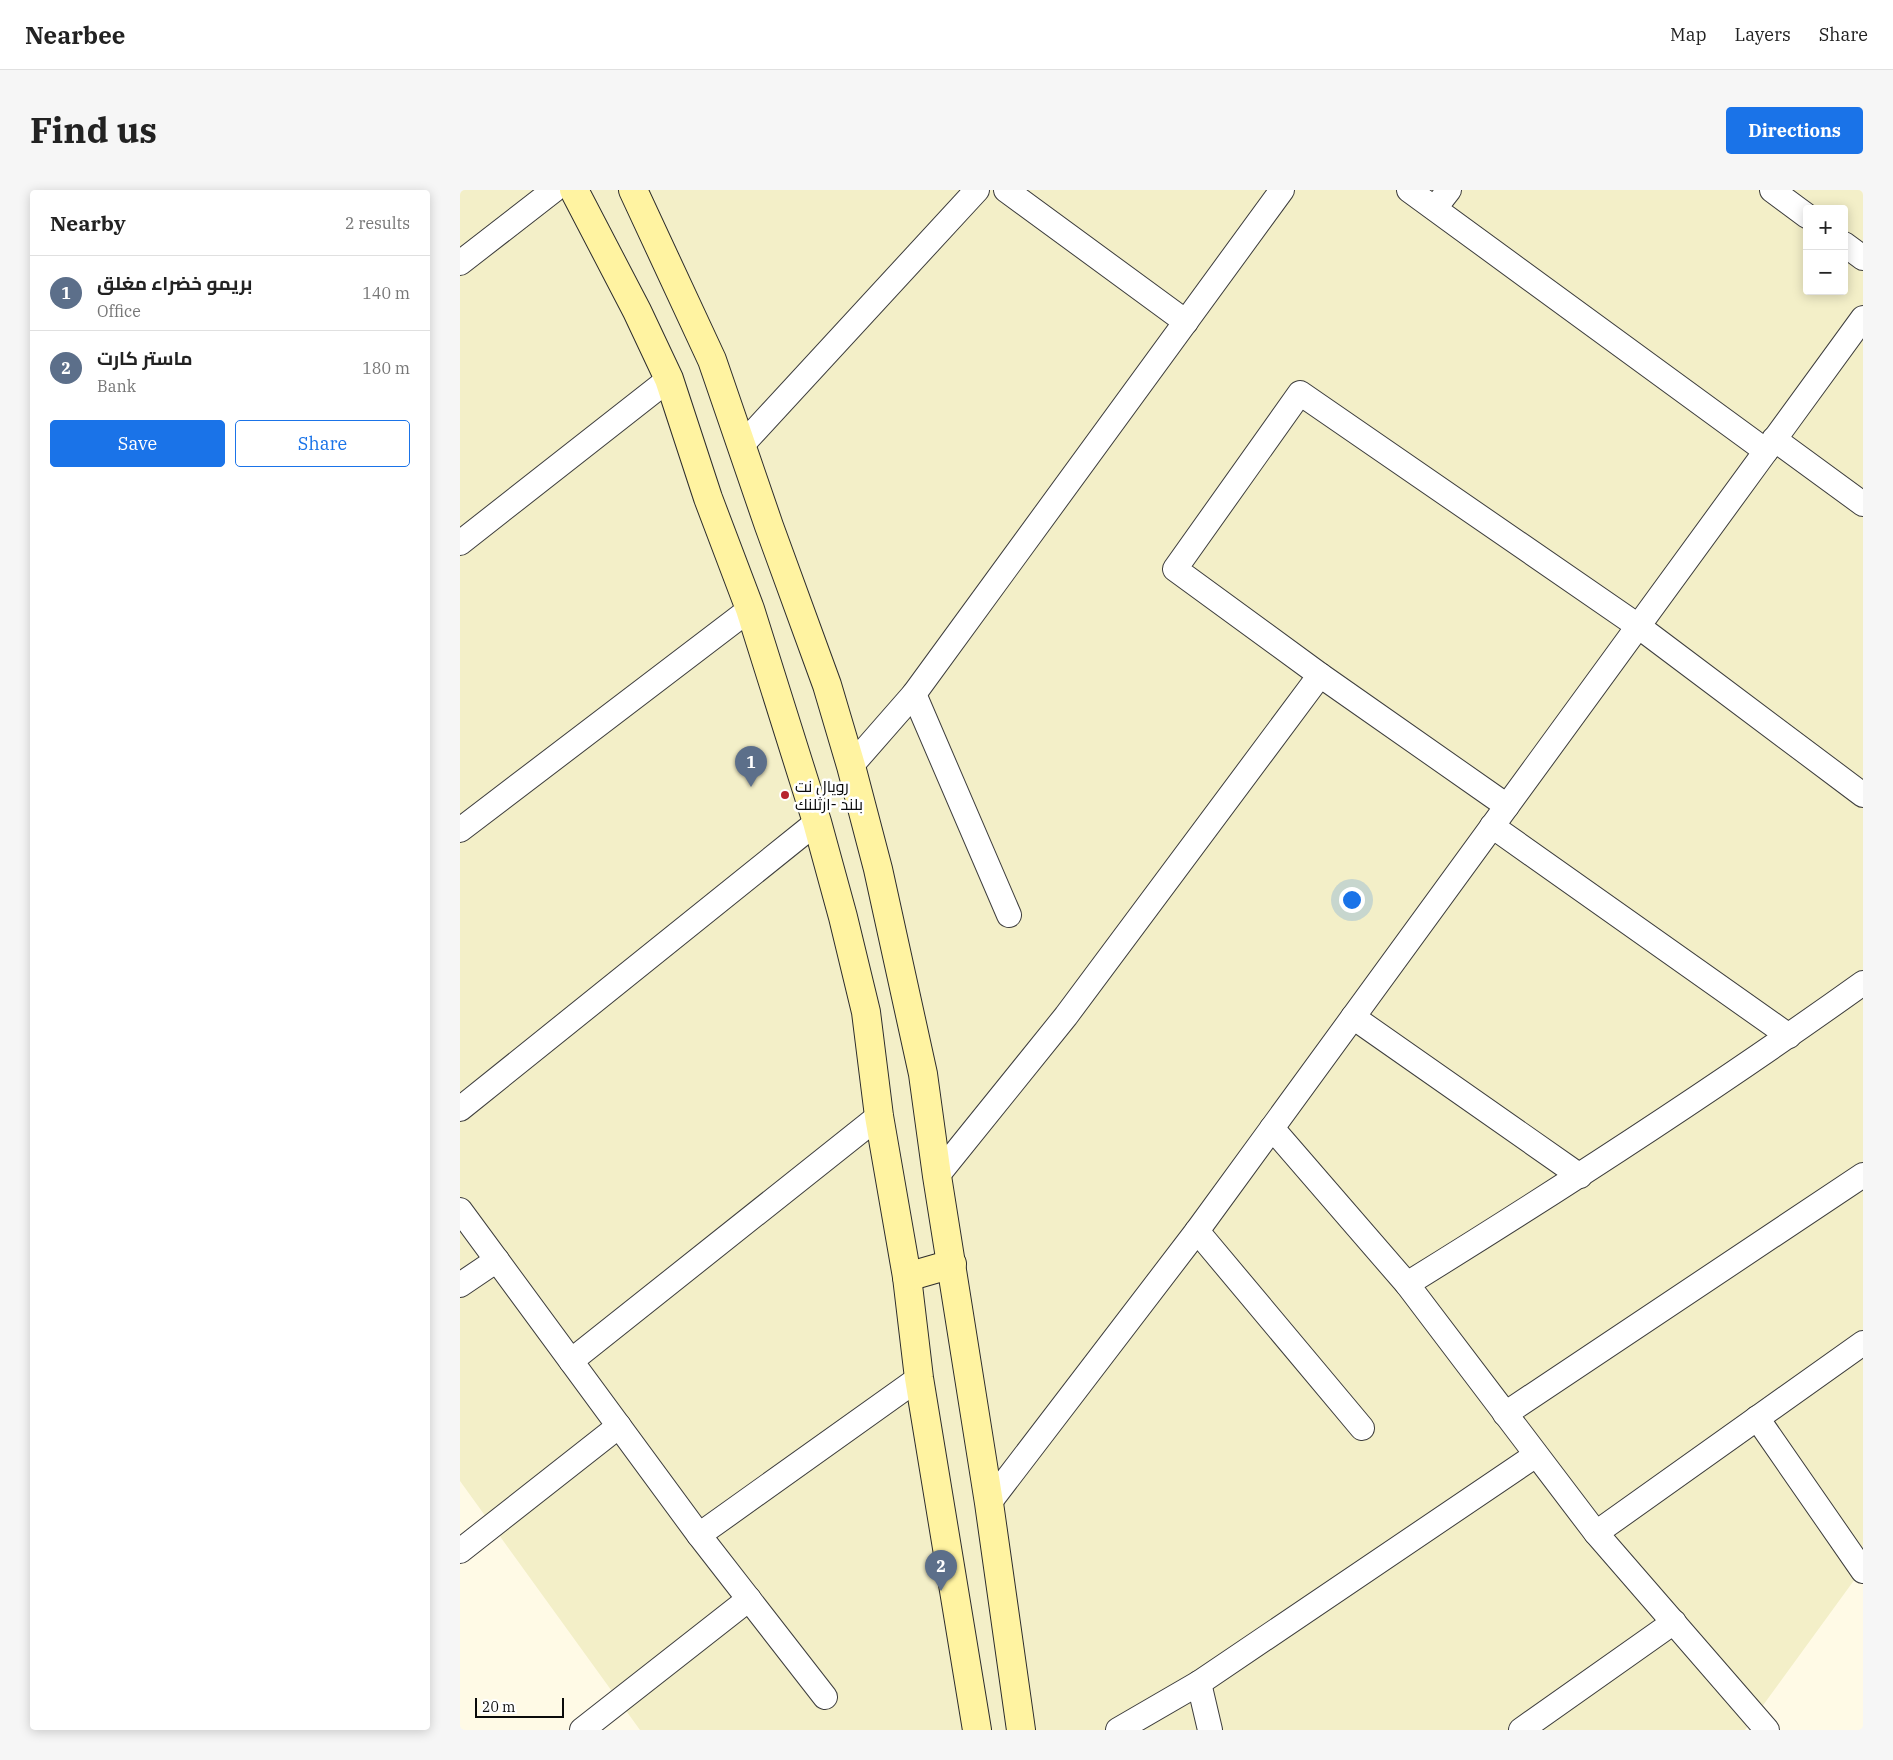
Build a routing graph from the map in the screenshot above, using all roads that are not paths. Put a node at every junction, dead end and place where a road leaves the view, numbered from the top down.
1 (554, 190) edge
2 (574, 190) edge
3 (977, 190) edge
4 (1006, 190) edge
5 (1282, 190) edge
6 (1409, 190) edge
7 (1772, 190) edge
8 (637, 192) edge
9 (1442, 199) edge
10 (1803, 213) edge
11 (1848, 247) edge
12 (1863, 258) edge
13 (460, 263) edge
14 (1863, 318) edge
15 (1186, 322) junction
16 (669, 379) junction
17 (1770, 445) junction
18 (741, 446) junction
19 (1863, 504) edge
20 (460, 543) edge
21 (750, 609) junction
22 (1638, 626) junction
23 (1320, 675) junction
24 (914, 694) junction
25 (851, 766) junction
26 (1863, 795) edge
27 (1507, 806) junction
28 (817, 822) junction
29 (1492, 826) junction
30 (460, 830) edge
31 (1009, 915) dead end
32 (1863, 983) edge
33 (1353, 1017) junction
34 (1789, 1036) junction
35 (460, 1109) edge
36 (879, 1116) junction
37 (1272, 1128) junction
38 (1863, 1175) edge
39 (937, 1176) junction
40 (1580, 1176) junction
41 (460, 1210) edge
42 (1197, 1231) junction
43 (497, 1260) junction
44 (952, 1264) junction
45 (907, 1278) junction
46 (1407, 1284) junction
47 (460, 1285) edge
48 (1863, 1343) edge
49 (571, 1360) junction
50 (919, 1378) junction
51 (1505, 1414) junction
52 (1756, 1418) junction
53 (619, 1426) junction
54 (1362, 1428) dead end
55 (1536, 1455) junction
56 (990, 1503) junction
57 (1596, 1533) junction
58 (699, 1535) junction
59 (460, 1551) edge
60 (1863, 1571) edge
61 (749, 1599) junction
62 (1674, 1622) junction
63 (1199, 1683) junction
64 (825, 1697) dead end
65 (582, 1730) edge
66 (977, 1730) edge
67 (1021, 1730) edge
68 (1118, 1730) edge
69 (1210, 1730) edge
70 (1520, 1730) edge
71 (1767, 1730) edge

1 - 13 street
2 - 16 main road
3 - 18 street
4 - 15 street
5 - 15 street
6 - 9 street
7 - 10 street
8 - 18 main road
9 - 17 street
11 - 12 street
14 - 17 street
15 - 24 street
16 - 20 street
16 - 21 main road
17 - 19 street
17 - 22 street
18 - 25 main road
21 - 28 main road
21 - 30 street
22 - 23 street
22 - 26 street
22 - 27 street
23 - 27 street
23 - 39 street
24 - 25 street
24 - 31 street
25 - 39 main road
27 - 29 street
28 - 35 street
28 - 36 main road
29 - 33 street
29 - 34 street
32 - 34 street
33 - 37 street
33 - 40 street
34 - 40 street
36 - 45 main road
36 - 49 street
37 - 42 street
37 - 46 street
38 - 51 street
39 - 44 main road
40 - 46 street
41 - 43 street
42 - 54 street
42 - 56 street
43 - 47 street
43 - 49 street
44 - 45 main road
44 - 56 main road
45 - 50 main road
46 - 51 street
48 - 52 street
49 - 53 street
50 - 58 street
50 - 66 main road
51 - 55 street
52 - 57 street
52 - 60 street
53 - 58 street
53 - 59 street
55 - 57 street
55 - 63 street
56 - 67 main road
57 - 62 street
58 - 61 street
61 - 64 street
61 - 65 street
62 - 70 street
62 - 71 street
63 - 68 street
63 - 69 street

